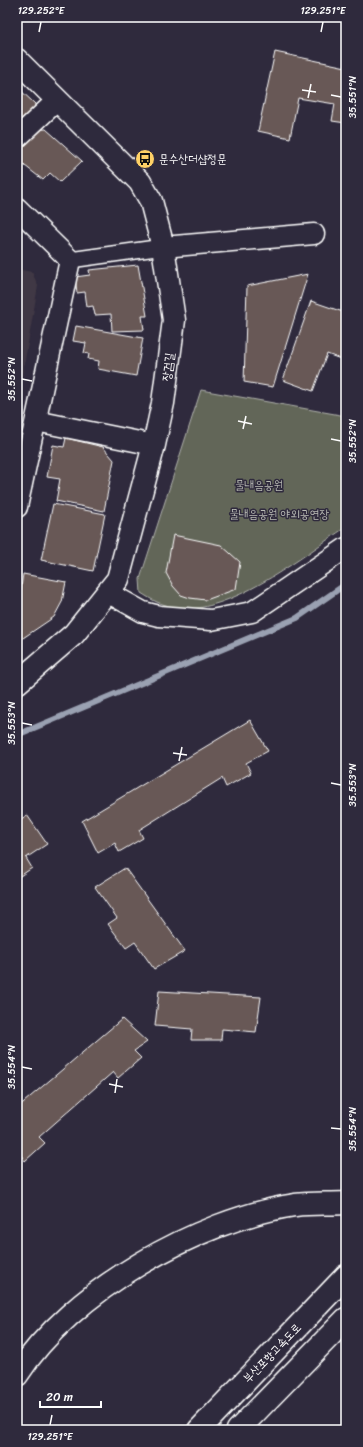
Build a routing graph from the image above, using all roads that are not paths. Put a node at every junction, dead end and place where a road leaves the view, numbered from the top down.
1 (17, 60) edge
2 (50, 107) dead end
3 (17, 138) edge
4 (17, 208) edge
5 (314, 234) dead end
6 (163, 247) junction
7 (70, 260) junction
8 (36, 421) junction
9 (154, 445) junction
10 (17, 507) edge
11 (346, 548) edge
12 (107, 592) junction
13 (17, 683) edge
14 (346, 1203) edge
15 (346, 1276) edge
16 (346, 1319) edge
17 (17, 1375) edge
18 (198, 1430) edge
19 (238, 1430) edge

1 - 6 main road, 장검길
2 - 3 street
4 - 7 street
5 - 6 street
6 - 7 street
6 - 9 main road, 장검길
7 - 8 street
8 - 9 street
8 - 10 street
9 - 12 main road, 장검길
11 - 12 street
12 - 13 main road, 장검길
14 - 17 main road
15 - 18 main road, 부산포항고속도로
16 - 19 main road

